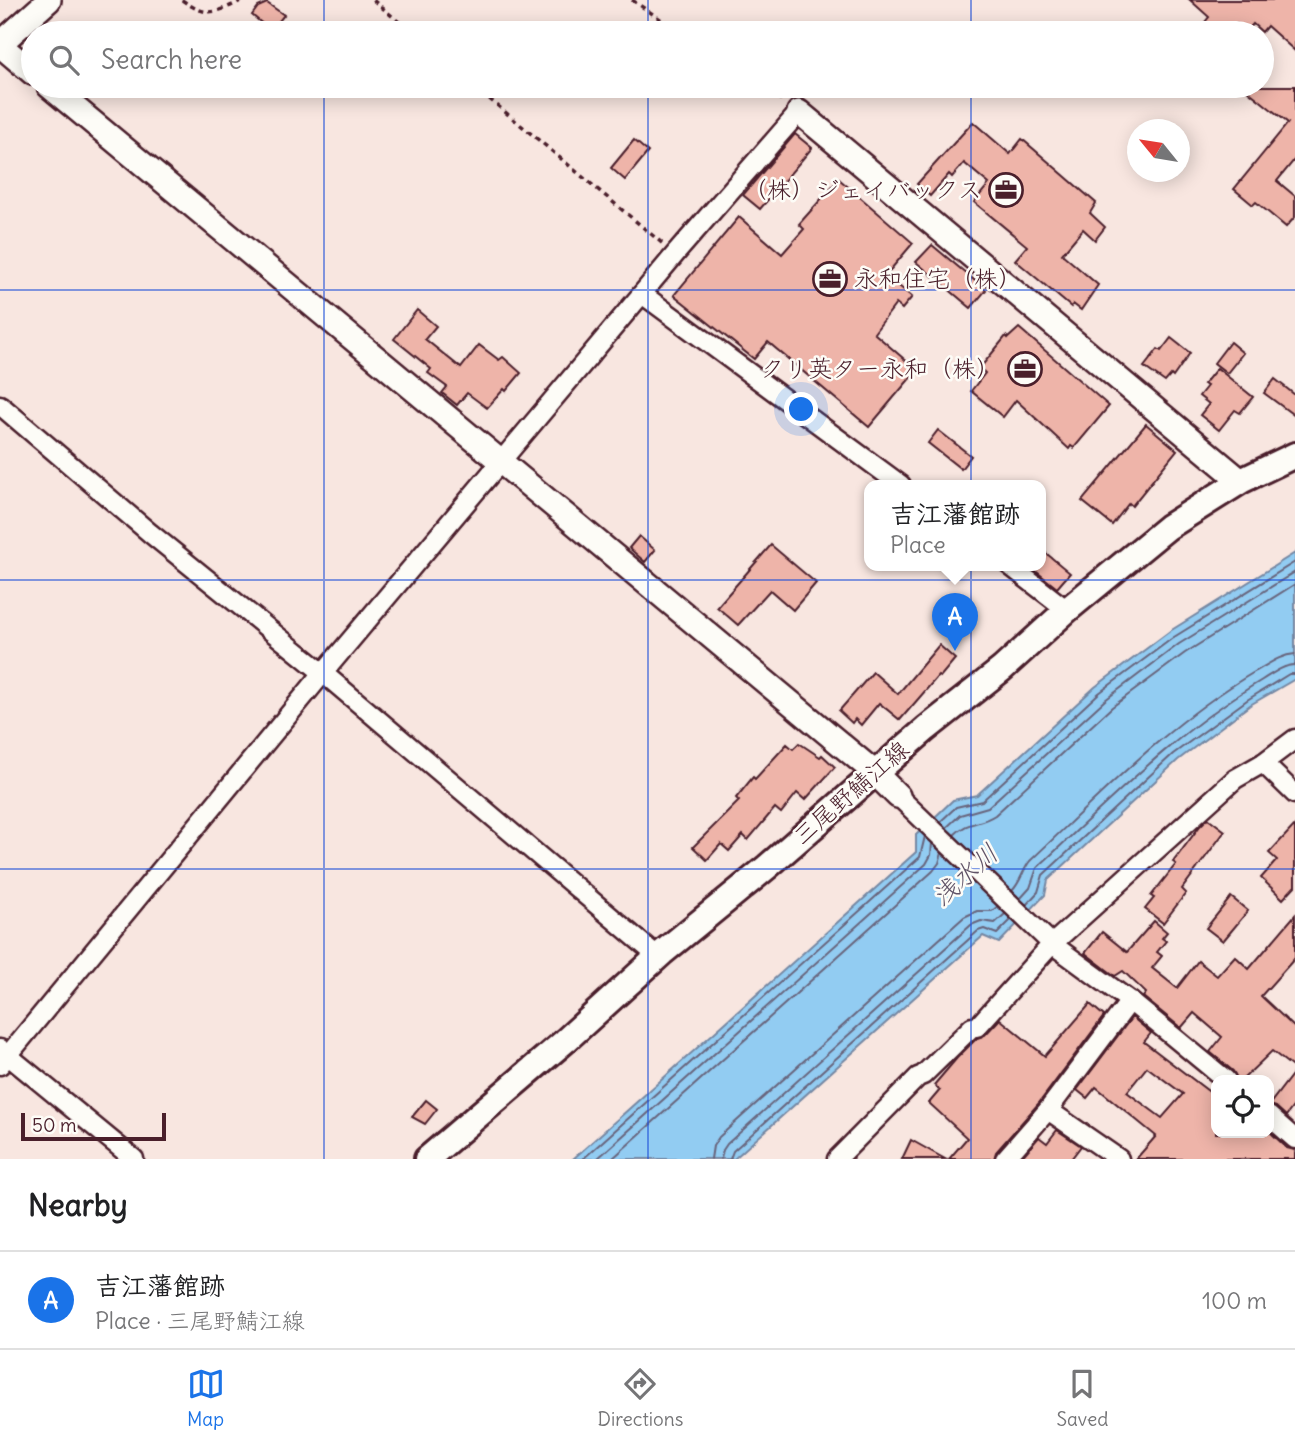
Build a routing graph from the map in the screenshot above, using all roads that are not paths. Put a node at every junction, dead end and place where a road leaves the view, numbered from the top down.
1 (49, 0) edge
2 (26, 21) edge
3 (21, 26) edge
4 (0, 45) edge
5 (21, 62) edge
6 (64, 98) edge
7 (799, 112) joint
8 (642, 294) junction
9 (0, 405) edge
10 (1295, 455) edge
11 (503, 461) junction
12 (894, 480) edge
13 (1241, 481) junction
14 (1017, 571) edge
15 (1067, 610) junction
16 (323, 673) junction
17 (1295, 739) edge
18 (1263, 763) junction
19 (874, 772) junction
20 (1295, 794) edge
21 (898, 796) joint
22 (1052, 944) junction
23 (662, 953) junction
24 (1130, 1001) junction
25 (3, 1056) edge
26 (1221, 1075) edge
27 (1048, 1110) junction
28 (1274, 1120) edge
29 (1295, 1139) edge
30 (134, 1159) edge
31 (427, 1159) edge
32 (837, 1159) edge
33 (1005, 1159) edge
34 (1119, 1159) edge

1 - 2 street
3 - 4 street
4 - 5 street
6 - 11 street
7 - 8 street
7 - 13 street
8 - 11 street
8 - 12 street
9 - 16 street
10 - 13 main road, 三尾野鯖江線
11 - 16 street
11 - 19 street
13 - 15 main road, 三尾野鯖江線
14 - 15 street
15 - 19 main road, 三尾野鯖江線
16 - 23 street
16 - 25 street
17 - 18 street
18 - 20 street
18 - 22 street
19 - 21 street
19 - 23 main road, 三尾野鯖江線
21 - 22 street
22 - 24 street
22 - 32 street
23 - 31 main road, 三尾野鯖江線
24 - 26 street
24 - 27 street
25 - 30 street
27 - 33 street
27 - 34 street
28 - 29 street

